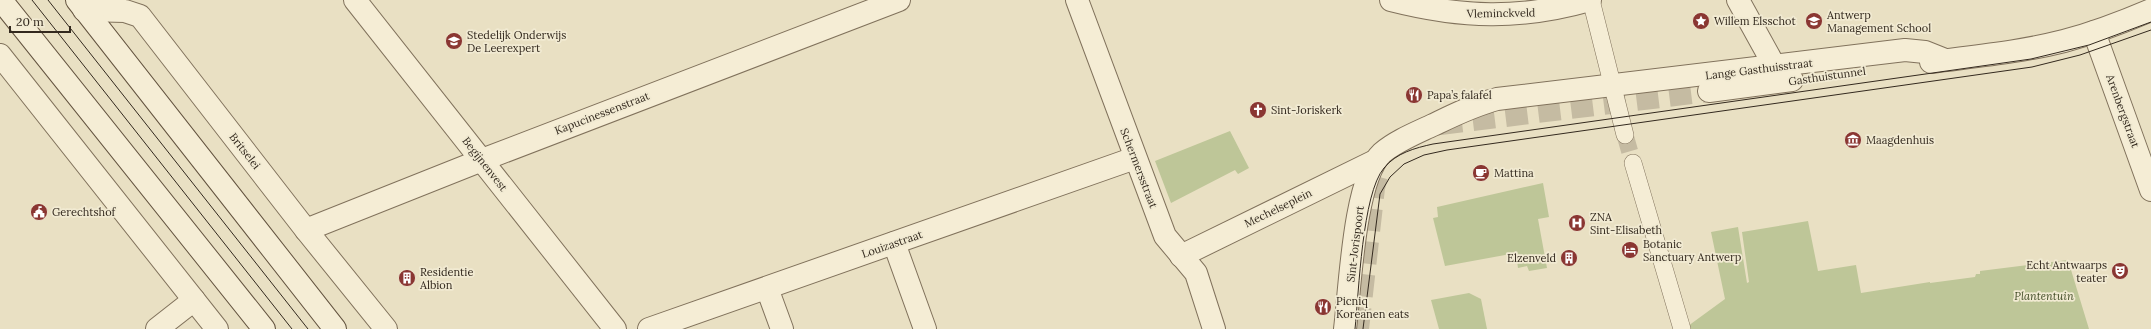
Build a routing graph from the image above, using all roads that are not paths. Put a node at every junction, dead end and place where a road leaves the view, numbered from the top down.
1 (1, 0) edge
2 (355, 0) edge
3 (899, 0) edge
4 (1077, 0) edge
5 (1391, 0) edge
6 (1590, 0) edge
7 (1738, 0) edge
8 (81, 5) edge
9 (2151, 10) edge
10 (2094, 32) junction
11 (0, 55) edge
12 (1945, 60) junction
13 (1775, 67) junction
14 (1612, 85) junction
15 (1709, 91) tunnel mouth
16 (1626, 135) tunnel mouth
17 (1136, 158) junction
18 (482, 160) junction
19 (1376, 161) junction
20 (1633, 163) tunnel mouth
21 (2151, 190) edge
22 (306, 230) junction
23 (894, 243) junction
24 (1181, 256) junction
25 (767, 288) junction
26 (194, 300) junction
27 (157, 329) edge
28 (217, 329) edge
29 (264, 329) edge
30 (335, 329) edge
31 (386, 329) edge
32 (615, 329) edge
33 (649, 329) edge
34 (782, 329) edge
35 (925, 329) edge
36 (1214, 329) edge
37 (1345, 329) edge
38 (1682, 329) edge

1 - 29 street
2 - 18 street, Begijnenvest
3 - 18 street, Kapucinessenstraat
4 - 17 street, Schermersstraat
5 - 6 street, Vleminckveld
6 - 14 street
7 - 13 street
8 - 22 street, Britselei
8 - 30 street, Britselei
9 - 10 street, Lange Gasthuisstraat
10 - 12 street, Lange Gasthuisstraat
10 - 21 street, Arenbergstraat
11 - 26 street
12 - 13 street, Lange Gasthuisstraat
12 - 15 street, Gasthuistunnel
13 - 14 street, Lange Gasthuisstraat
14 - 16 street
14 - 19 street, Lange Gasthuisstraat
17 - 23 street, Louizastraat
17 - 24 street, Schermersstraat
18 - 22 street, Kapucinessenstraat
18 - 32 street, Begijnenvest
19 - 24 street, Mechelseplein
19 - 37 street, Sint-Jorispoort
20 - 38 street
22 - 31 street, Britselei
23 - 25 street, Louizastraat
23 - 35 street
24 - 36 street, Schermersstraat
25 - 33 street, Louizastraat
25 - 34 street
26 - 27 street
26 - 28 street

